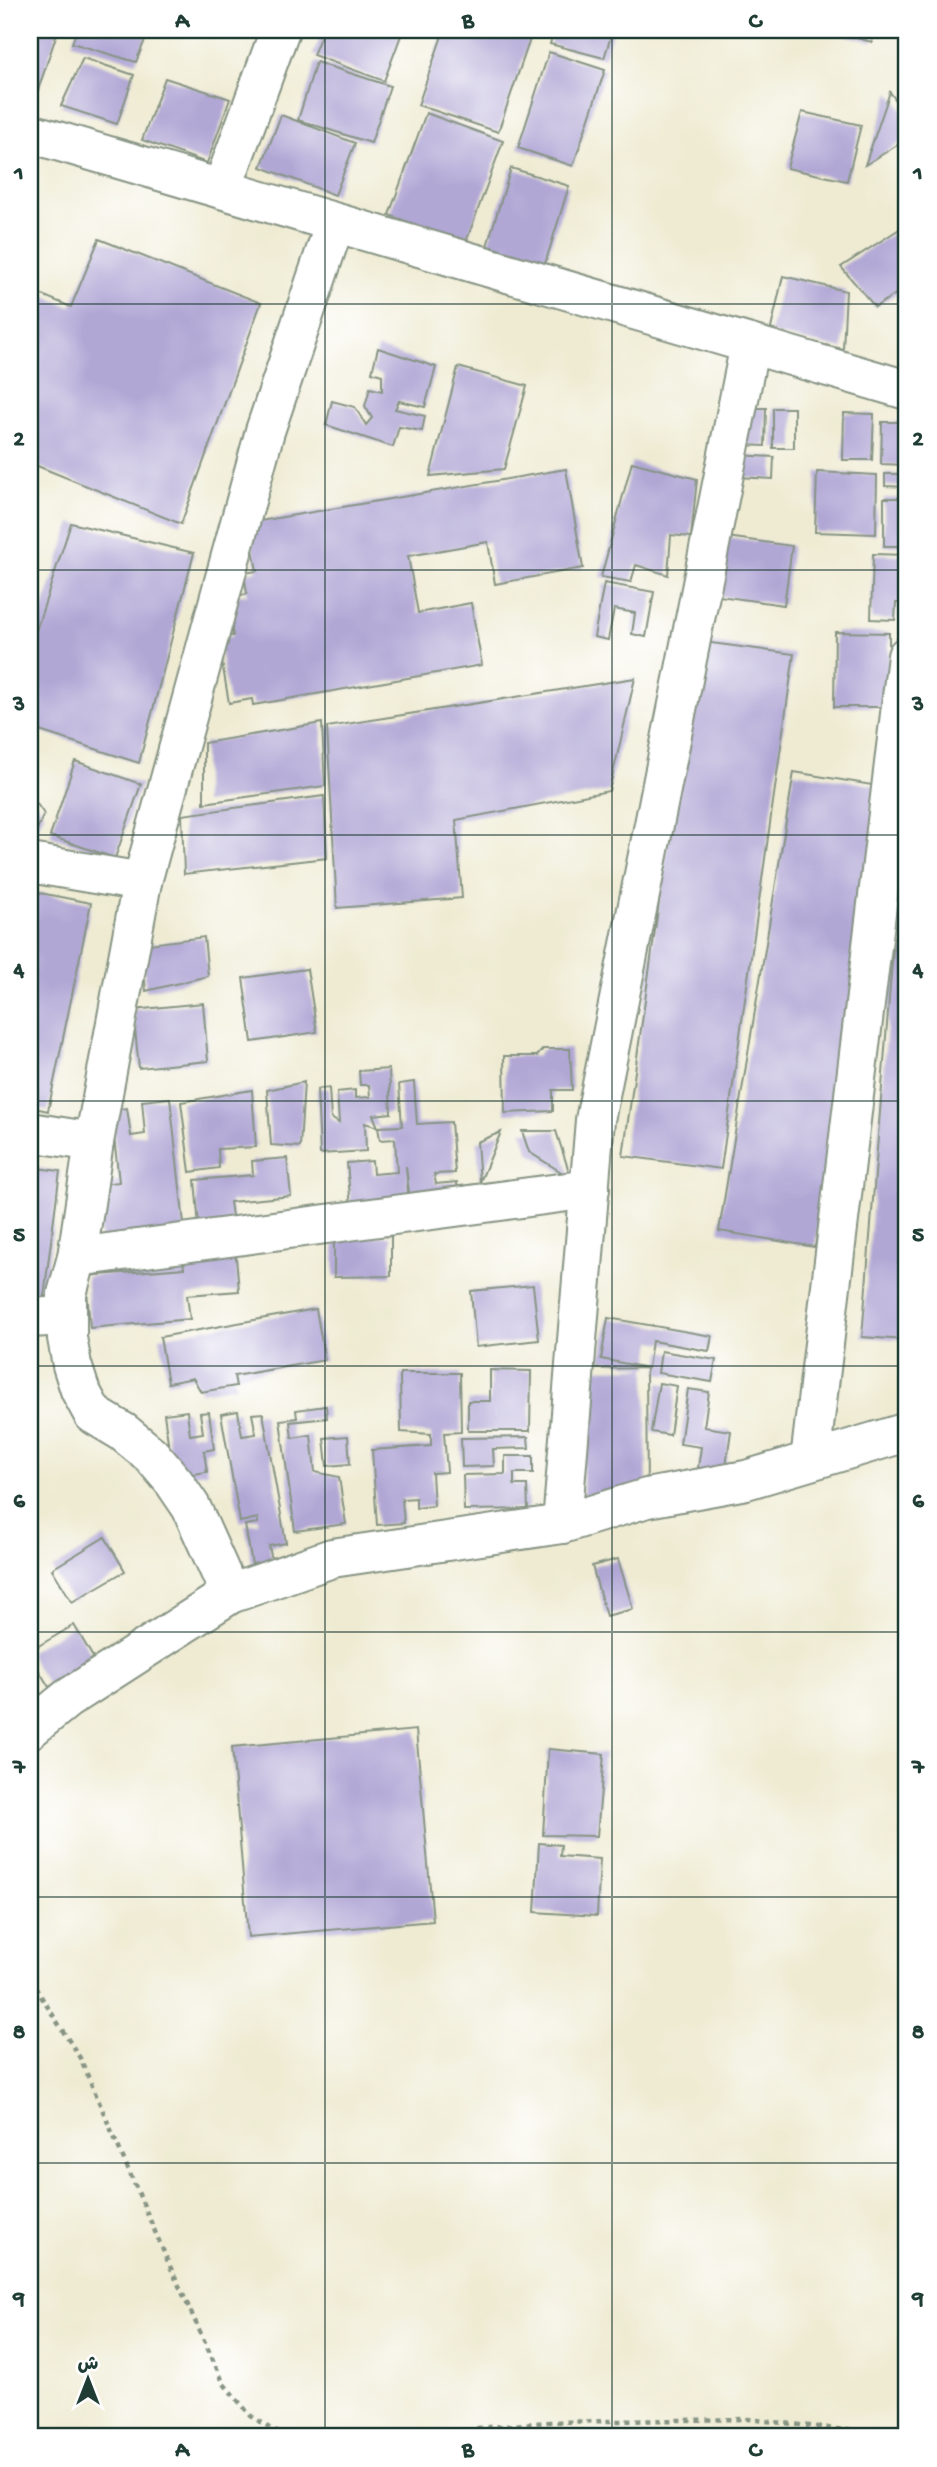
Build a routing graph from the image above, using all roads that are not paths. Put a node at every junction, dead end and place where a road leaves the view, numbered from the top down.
1 (280, 30) edge
2 (30, 133) edge
3 (222, 189) junction
4 (335, 223) junction
5 (750, 344) junction
6 (907, 390) edge
7 (907, 656) edge
8 (30, 863) edge
9 (142, 882) junction
10 (30, 1132) edge
11 (94, 1142) junction
12 (590, 1189) junction
13 (77, 1257) junction
14 (48, 1317) edge
15 (907, 1432) edge
16 (810, 1460) junction
17 (562, 1524) junction
18 (230, 1594) junction
19 (30, 1729) edge

1 - 3 street
2 - 3 street
3 - 4 street
4 - 5 street
4 - 9 street
5 - 6 street
5 - 12 street
7 - 16 street
8 - 9 street
9 - 11 street
10 - 11 street
11 - 13 street
12 - 13 street
12 - 17 street
13 - 14 street
14 - 18 street
15 - 16 street
16 - 17 street
17 - 18 street
18 - 19 street

